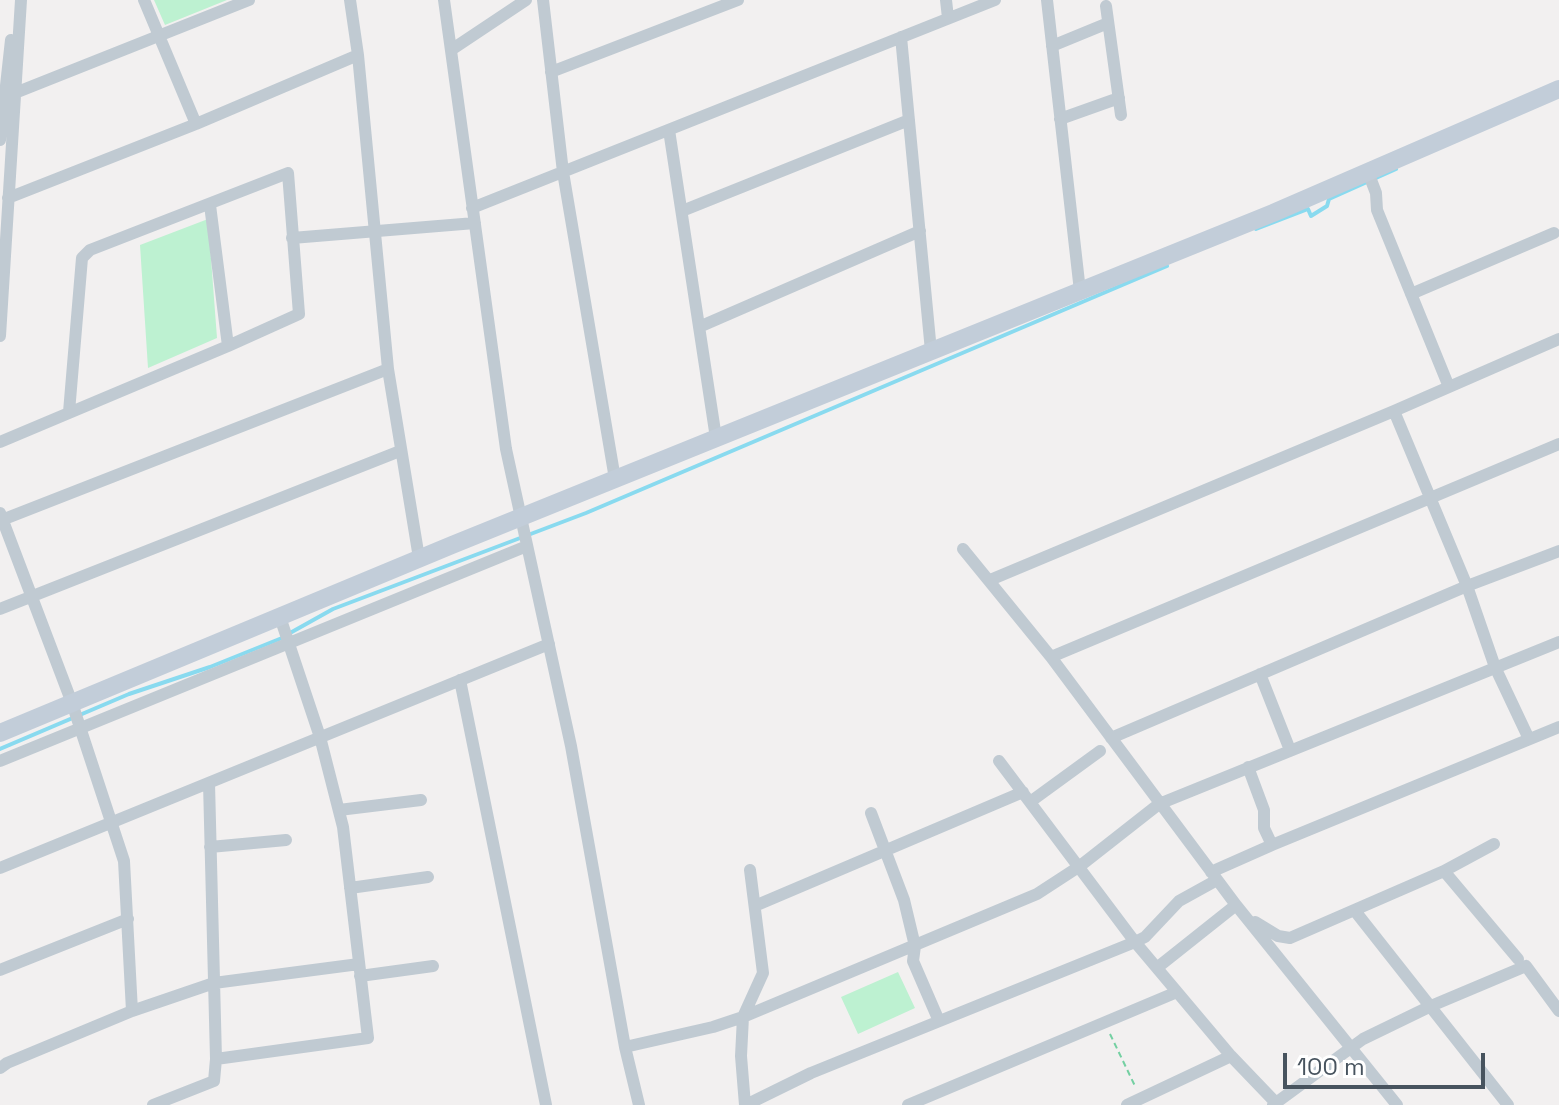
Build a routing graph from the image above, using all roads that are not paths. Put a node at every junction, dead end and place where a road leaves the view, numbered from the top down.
1 (14, 0) edge
2 (21, 0) edge
3 (144, 0) edge
4 (249, 0) edge
5 (350, 0) edge
6 (444, 0) edge
7 (526, 0) edge
8 (543, 0) edge
9 (738, 0) edge
10 (946, 0) edge
11 (995, 0) edge
12 (1047, 0) edge
13 (1106, 6) dead end
14 (948, 18) junction
15 (1108, 23) junction
16 (159, 37) junction
17 (901, 37) junction
18 (0, 40) edge
19 (1052, 46) junction
20 (451, 50) junction
21 (358, 55) junction
22 (9, 58) junction
23 (551, 72) junction
24 (1559, 89) edge
25 (15, 93) junction
26 (1119, 98) junction
27 (1121, 115) dead end
28 (1060, 119) junction
29 (909, 120) junction
30 (196, 124) junction
31 (669, 130) junction
32 (0, 140) edge
33 (563, 172) junction
34 (1368, 172) junction
35 (8, 198) junction
36 (210, 205) junction
37 (472, 208) junction
38 (682, 211) junction
39 (475, 223) junction
40 (920, 231) junction
41 (376, 232) junction
42 (1554, 233) dead end
43 (292, 238) junction
44 (1080, 291) junction
45 (1411, 294) junction
46 (699, 327) junction
47 (0, 336) edge
48 (1559, 339) edge
49 (228, 346) junction
50 (931, 351) junction
51 (388, 369) junction
52 (1449, 387) junction
53 (1394, 411) junction
54 (69, 412) junction
55 (716, 438) junction
56 (0, 442) edge
57 (1559, 444) edge
58 (400, 451) junction
59 (615, 479) junction
60 (1432, 497) junction
61 (521, 517) junction
62 (2, 523) edge
63 (527, 546) junction
64 (963, 549) dead end
65 (1559, 551) edge
66 (419, 558) junction
67 (990, 580) junction
68 (1467, 586) junction
69 (32, 597) junction
70 (0, 609) edge
71 (280, 617) junction
72 (289, 642) junction
73 (1559, 642) edge
74 (549, 644) junction
75 (1051, 657) junction
76 (1495, 667) junction
77 (1260, 674) junction
78 (460, 680) junction
79 (72, 703) junction
80 (80, 727) junction
81 (1559, 727) edge
82 (0, 733) edge
83 (320, 737) junction
84 (1111, 738) junction
85 (1529, 739) junction
86 (1290, 750) junction
87 (1100, 751) dead end
88 (0, 761) edge
89 (999, 761) dead end
90 (1248, 767) junction
91 (209, 783) junction
92 (1027, 797) junction
93 (421, 800) dead end
94 (1159, 804) junction
95 (339, 810) junction
96 (871, 813) dead end
97 (111, 823) junction
98 (286, 840) dead end
99 (1494, 844) dead end
100 (1272, 845) junction
101 (210, 847) junction
102 (886, 852) junction
103 (1080, 866) junction
104 (0, 868) edge
105 (750, 870) dead end
106 (1444, 871) junction
107 (1214, 876) junction
108 (428, 877) dead end
109 (350, 888) junction
110 (757, 905) junction
111 (1236, 905) junction
112 (1355, 911) junction
113 (128, 919) junction
114 (1249, 919) junction
115 (1135, 942) junction
116 (915, 946) junction
117 (1518, 959) dead end
118 (433, 966) dead end
119 (1158, 967) junction
120 (0, 970) edge
121 (360, 970) junction
122 (214, 983) junction
123 (1177, 992) junction
124 (1431, 1006) junction
125 (132, 1011) junction
126 (1559, 1011) edge
127 (743, 1017) junction
128 (939, 1021) junction
129 (625, 1047) junction
130 (1351, 1048) junction
131 (1231, 1056) junction
132 (216, 1059) junction
133 (0, 1068) edge
134 (1275, 1104) edge
135 (153, 1105) edge
136 (546, 1105) edge
137 (639, 1105) edge
138 (746, 1105) edge
139 (908, 1105) edge
140 (1127, 1105) edge
141 (1397, 1105) edge
142 (1508, 1105) edge

1 - 22 street
2 - 25 street
3 - 16 street
4 - 16 street
5 - 21 street
6 - 20 street
7 - 20 street
8 - 23 street
9 - 23 street
10 - 14 street
11 - 14 street
12 - 19 street
13 - 15 street
14 - 17 street
15 - 19 street
15 - 26 street
16 - 25 street
16 - 30 street
17 - 29 street
17 - 31 street
18 - 22 street
19 - 28 street
20 - 37 street
21 - 30 street
21 - 41 street
22 - 32 street
23 - 33 street
24 - 34 street
25 - 35 street
26 - 27 street
26 - 28 street
28 - 44 street
29 - 38 street
29 - 40 street
30 - 35 street
31 - 33 street
31 - 38 street
33 - 37 street
33 - 59 street
34 - 44 street
34 - 45 street
35 - 47 street
36 - 43 street
36 - 49 street
36 - 54 street
37 - 39 street
38 - 46 street
39 - 41 street
39 - 61 street
40 - 46 street
40 - 50 street
41 - 43 street
41 - 51 street
42 - 45 street
43 - 49 street
44 - 50 street
45 - 52 street
46 - 55 street
48 - 52 street
49 - 54 street
50 - 55 street
51 - 58 street
51 - 62 street
52 - 53 street
53 - 60 street
53 - 67 street
54 - 56 street
55 - 59 street
57 - 60 street
58 - 66 street
58 - 69 street
59 - 61 street
60 - 68 street
60 - 75 street
61 - 63 street
61 - 66 street
62 - 69 street
63 - 72 street
63 - 74 street
64 - 67 street
65 - 68 street
66 - 71 street
67 - 75 street
68 - 76 street
68 - 77 street
69 - 70 street
69 - 79 street
71 - 72 street
71 - 79 street
72 - 80 street
72 - 83 street
73 - 76 street
74 - 78 street
74 - 129 street
75 - 84 street
76 - 85 street
76 - 86 street
77 - 84 street
77 - 86 street
78 - 83 street
78 - 136 street
79 - 80 street
79 - 82 street
80 - 88 street
80 - 97 street
81 - 85 street
83 - 91 street
83 - 95 street
84 - 94 street
85 - 100 street
86 - 90 street
87 - 92 street
89 - 92 street
90 - 94 street
90 - 100 street
91 - 97 street
91 - 101 street
92 - 102 street
92 - 103 street
93 - 95 street
94 - 103 street
94 - 107 street
95 - 109 street
96 - 102 street
97 - 104 street
97 - 113 street
98 - 101 street
99 - 106 street
100 - 107 street
101 - 122 street
102 - 110 street
102 - 116 street
103 - 115 street
103 - 116 street
105 - 110 street
106 - 112 street
106 - 117 street
107 - 111 street
107 - 115 street
108 - 109 street
109 - 121 street
110 - 127 street
111 - 114 street
111 - 119 street
112 - 114 street
112 - 124 street
113 - 120 street
113 - 125 street
114 - 130 street
115 - 119 street
115 - 128 street
116 - 127 street
116 - 128 street
118 - 121 street
119 - 123 street
121 - 122 street
121 - 132 street
122 - 125 street
122 - 132 street
123 - 131 street
123 - 139 street
124 - 126 street
124 - 130 street
124 - 142 street
125 - 133 street
127 - 129 street
127 - 138 street
128 - 138 street
129 - 137 street
130 - 134 street
130 - 141 street
131 - 134 street
131 - 140 street
132 - 135 street

